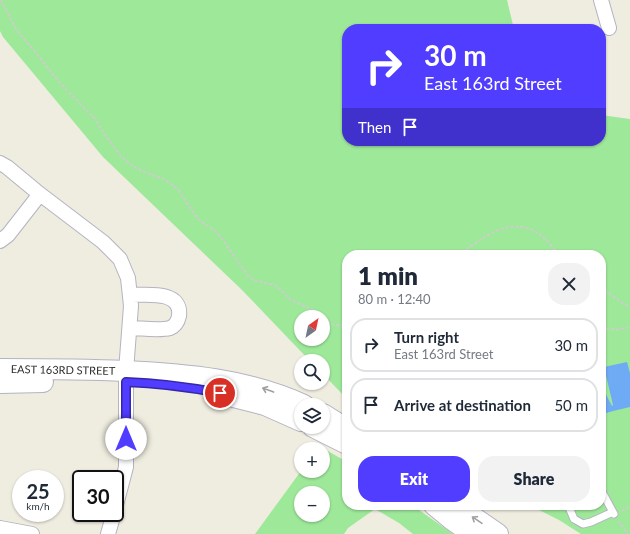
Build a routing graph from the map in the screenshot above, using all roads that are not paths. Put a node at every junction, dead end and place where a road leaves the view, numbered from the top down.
1 (601, 0) edge
2 (609, 28) dead end
3 (0, 150) edge
4 (4, 165) edge
5 (40, 194) junction
6 (0, 240) edge
7 (130, 295) junction
8 (130, 328) junction
9 (0, 369) edge
10 (126, 377) junction
11 (0, 383) edge
12 (294, 401) edge
13 (294, 418) edge
14 (330, 418) edge
15 (342, 426) edge
16 (327, 434) edge
17 (342, 442) edge
18 (124, 475) edge
19 (606, 500) edge
20 (440, 510) edge
21 (463, 510) edge
22 (570, 510) edge
23 (111, 522) edge
24 (0, 528) edge
25 (32, 534) edge
26 (108, 534) edge
27 (472, 534) edge
28 (498, 534) edge

1 - 2 street
3 - 4 street
4 - 5 street
5 - 6 street
5 - 7 street
7 - 8 street
7 - 8 street
8 - 10 street
9 - 10 street, EAST 163RD STREET
10 - 11 street, EAST 163RD STREET
12 -> 10 street, EAST 163RD STREET
10 - 13 street, EAST 163RD STREET
10 - 18 street
14 - 15 street
16 - 17 street
19 - 22 lane
20 - 27 street
28 -> 21 street
23 - 26 street
24 - 25 street

